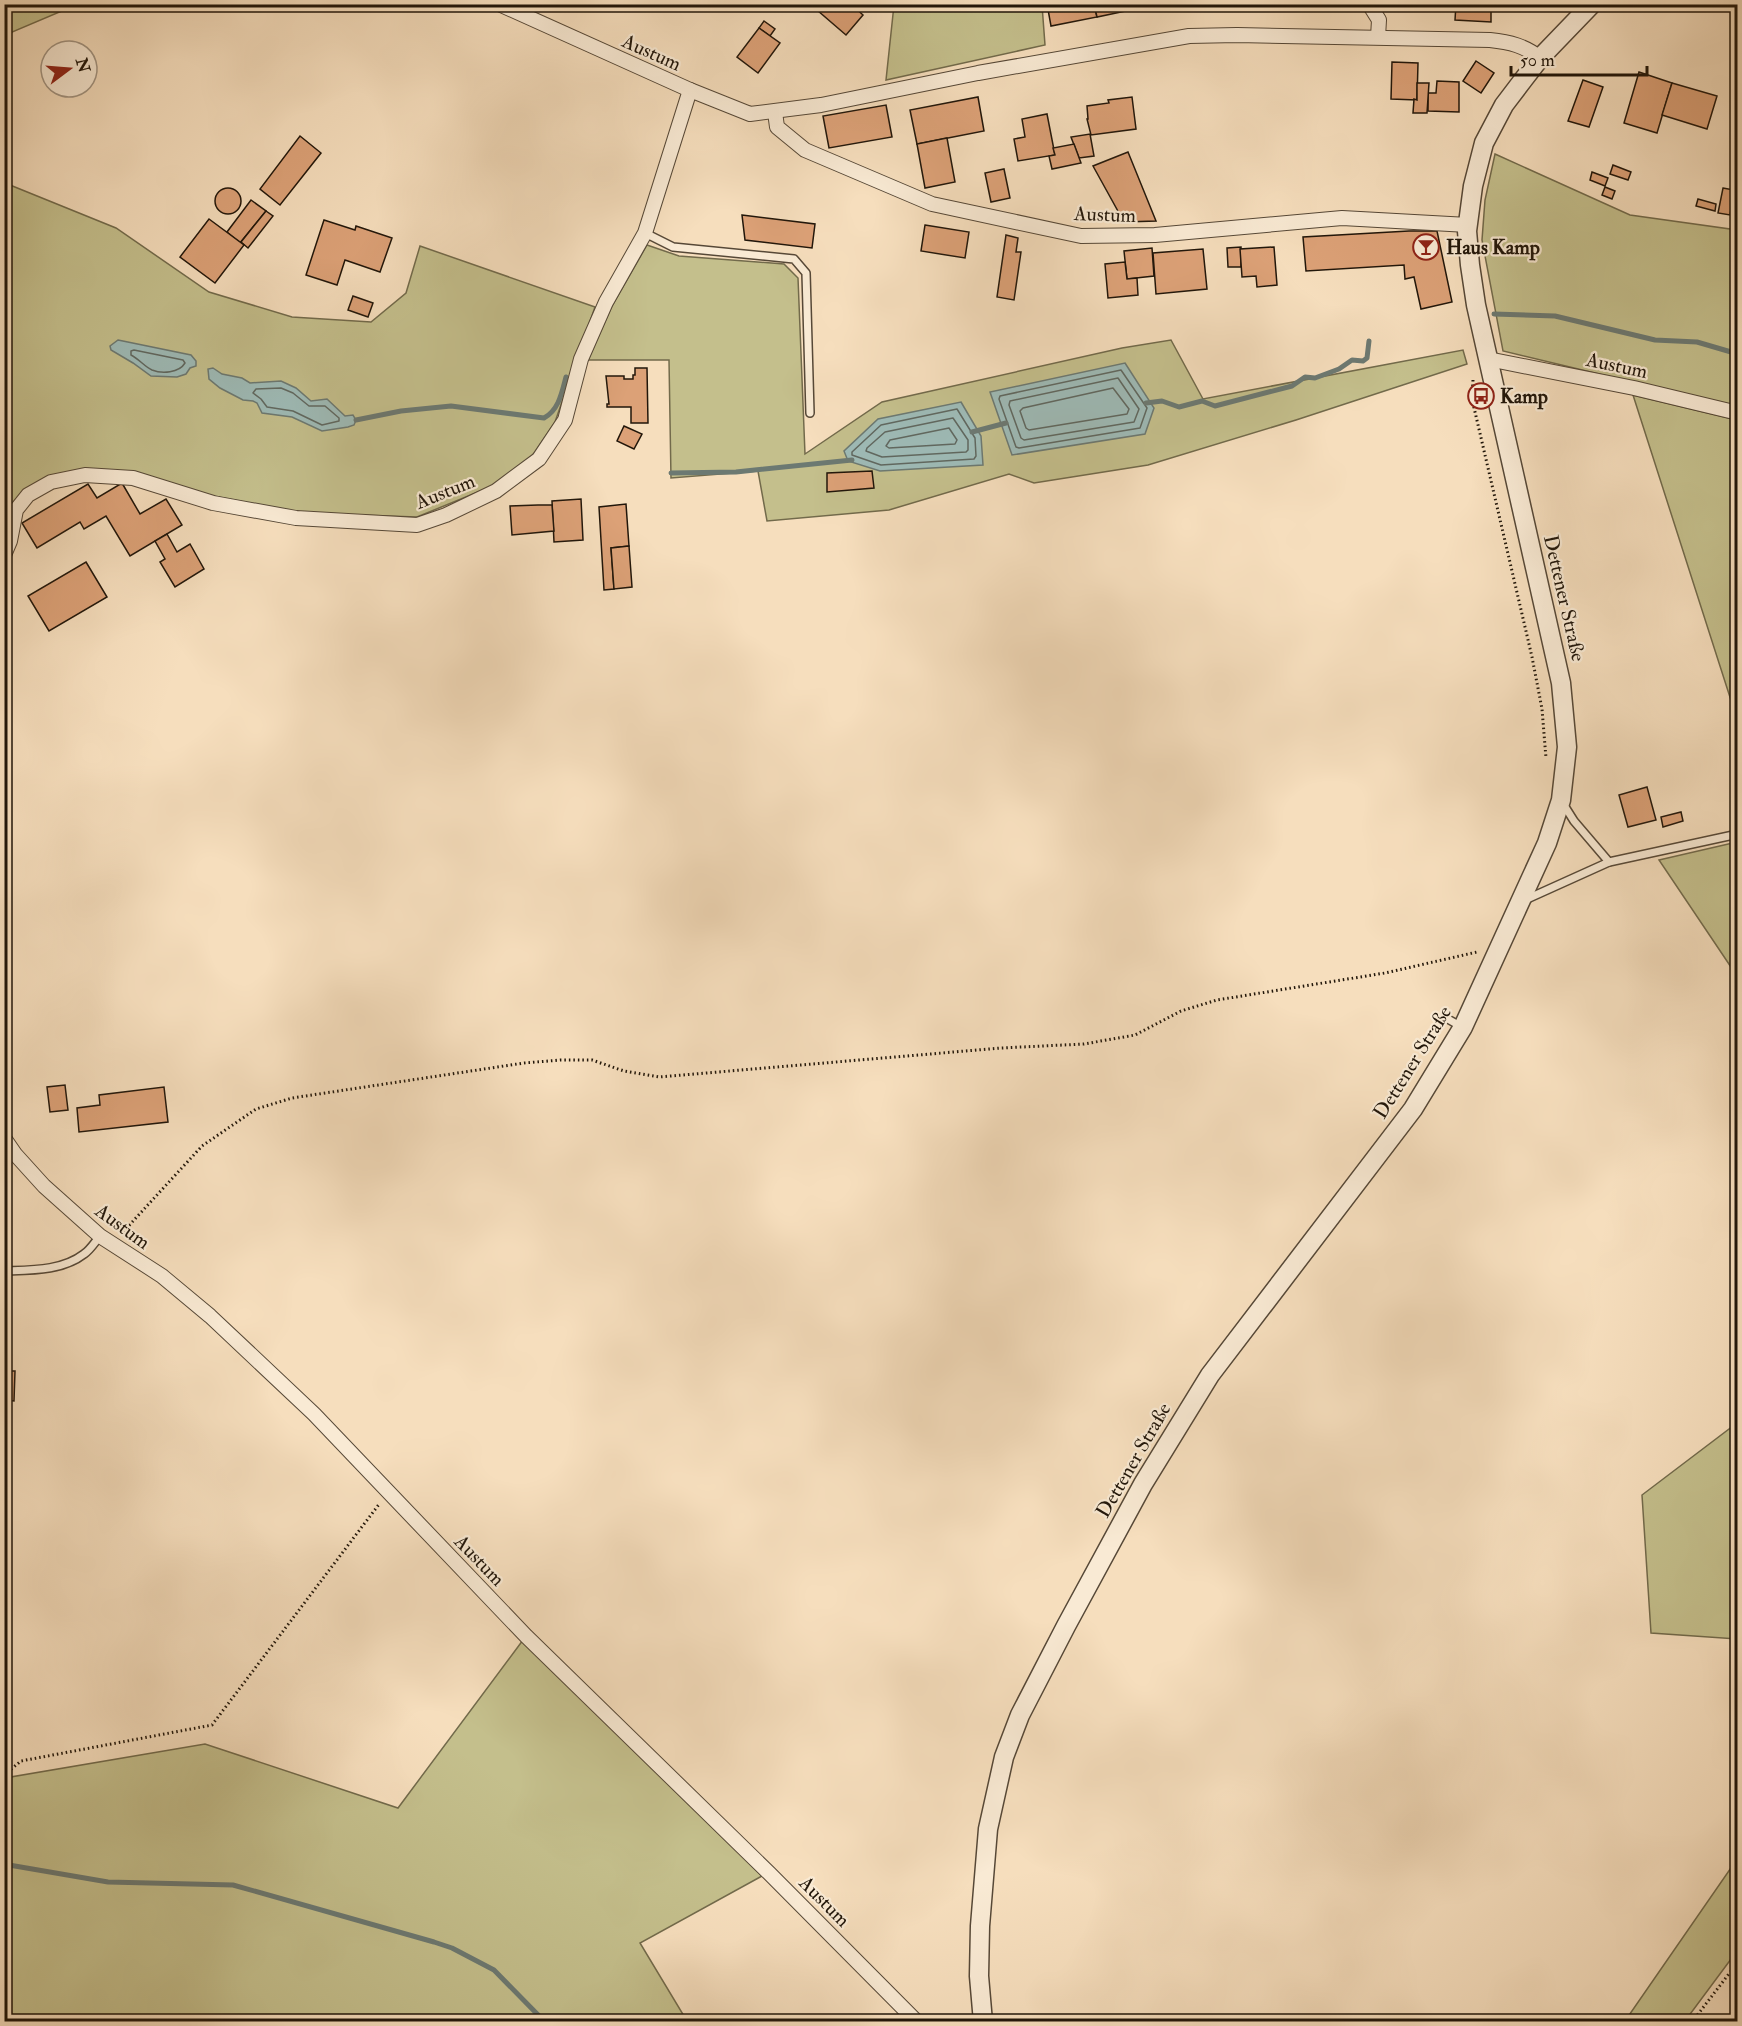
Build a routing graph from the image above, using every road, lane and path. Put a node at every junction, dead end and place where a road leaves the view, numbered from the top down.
1 (499, 4) edge
2 (1370, 4) edge
3 (1592, 4) edge
4 (1378, 37) junction
5 (1540, 58) junction
6 (690, 90) junction
7 (775, 112) junction
8 (1468, 225) junction
9 (645, 233) junction
10 (1488, 359) junction
11 (1474, 375) dead end
12 (810, 413) dead end
13 (1737, 413) edge
14 (4, 555) edge
15 (1546, 766) dead end
16 (1561, 800) junction
17 (1737, 834) edge
18 (1610, 862) junction
19 (1522, 901) junction
20 (1473, 961) dead end
21 (1446, 1018) dead end
22 (1462, 1027) junction
23 (4, 1138) edge
24 (100, 1236) junction
25 (112, 1244) junction
26 (4, 1271) edge
27 (388, 1492) junction
28 (4, 1775) edge
29 (1737, 1962) edge
30 (916, 2022) edge
31 (983, 2022) edge
32 (1692, 2022) edge

1 - 6 street, Austum
2 - 4 street
3 - 5 street, Dettener Straße
4 - 5 street, Austum
4 - 7 street, Austum
5 - 8 street, Dettener Straße
6 - 7 street, Austum
6 - 9 street, Austum
7 - 8 street, Austum
8 - 10 street, Dettener Straße
9 - 12 lane
9 - 14 street, Austum
10 - 13 street, Austum
10 - 16 street, Dettener Straße
11 - 15 path
16 - 18 lane
16 - 19 street, Dettener Straße
17 - 18 lane
18 - 19 lane
19 - 22 street, Dettener Straße
20 - 25 path
21 - 22 lane
22 - 31 street, Dettener Straße
23 - 24 street, Austum
24 - 25 street, Austum
24 - 26 lane
25 - 27 street, Austum
27 - 28 path
27 - 30 street, Austum
29 - 32 path

